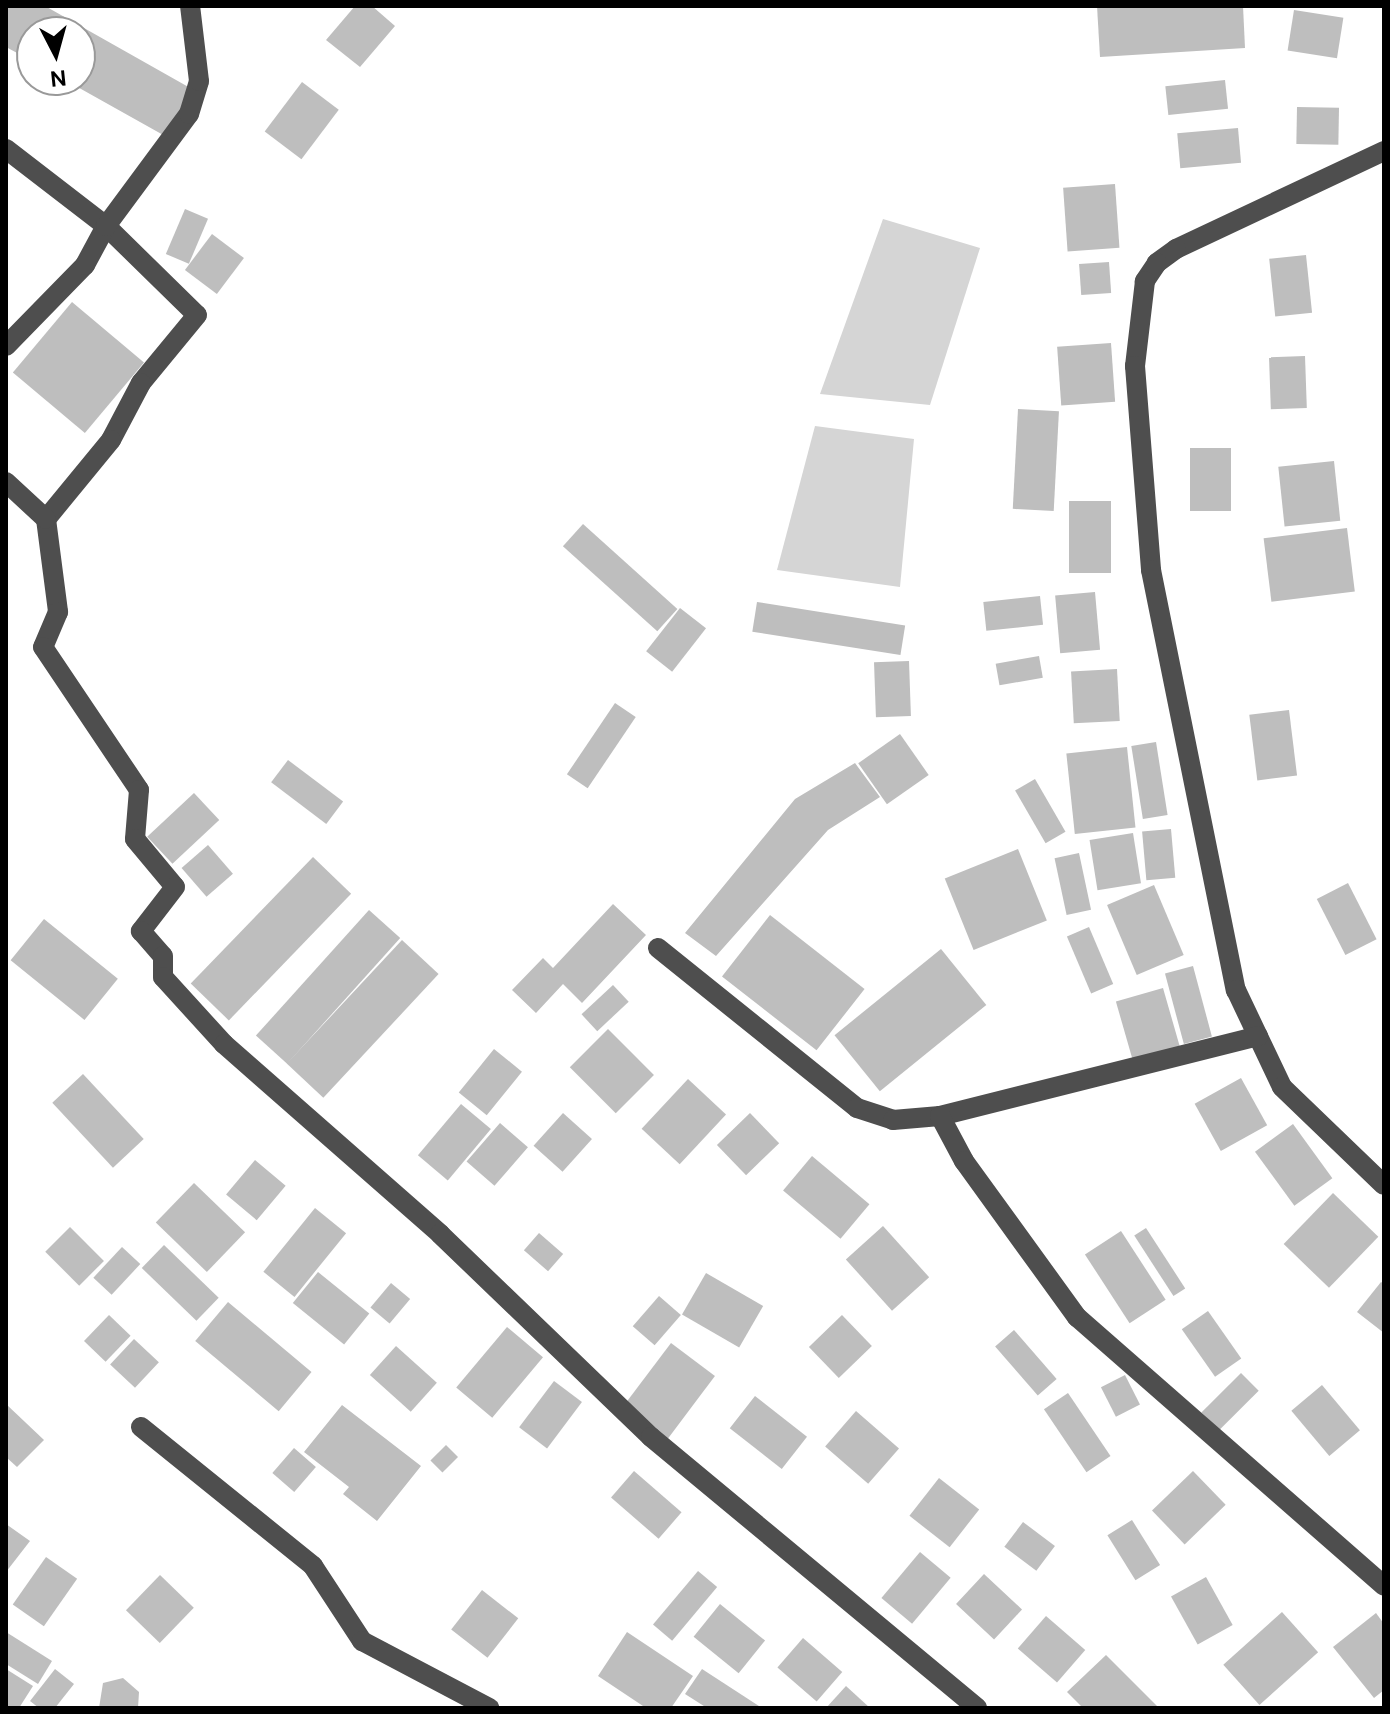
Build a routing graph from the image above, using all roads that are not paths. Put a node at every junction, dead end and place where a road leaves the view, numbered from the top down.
1 (190, 6) edge
2 (6, 149) edge
3 (1384, 151) edge
4 (106, 226) junction
5 (6, 346) edge
6 (6, 482) edge
7 (46, 519) junction
8 (658, 948) dead end
9 (1258, 1036) junction
10 (940, 1116) junction
11 (1384, 1185) edge
12 (141, 1427) dead end
13 (1384, 1586) edge
14 (489, 1708) edge
15 (977, 1708) edge

1 - 4 street
2 - 4 street
3 - 9 street
4 - 5 street
4 - 7 street
6 - 7 street
7 - 15 street
8 - 10 street
9 - 10 street
9 - 11 street
10 - 13 street
12 - 14 street

